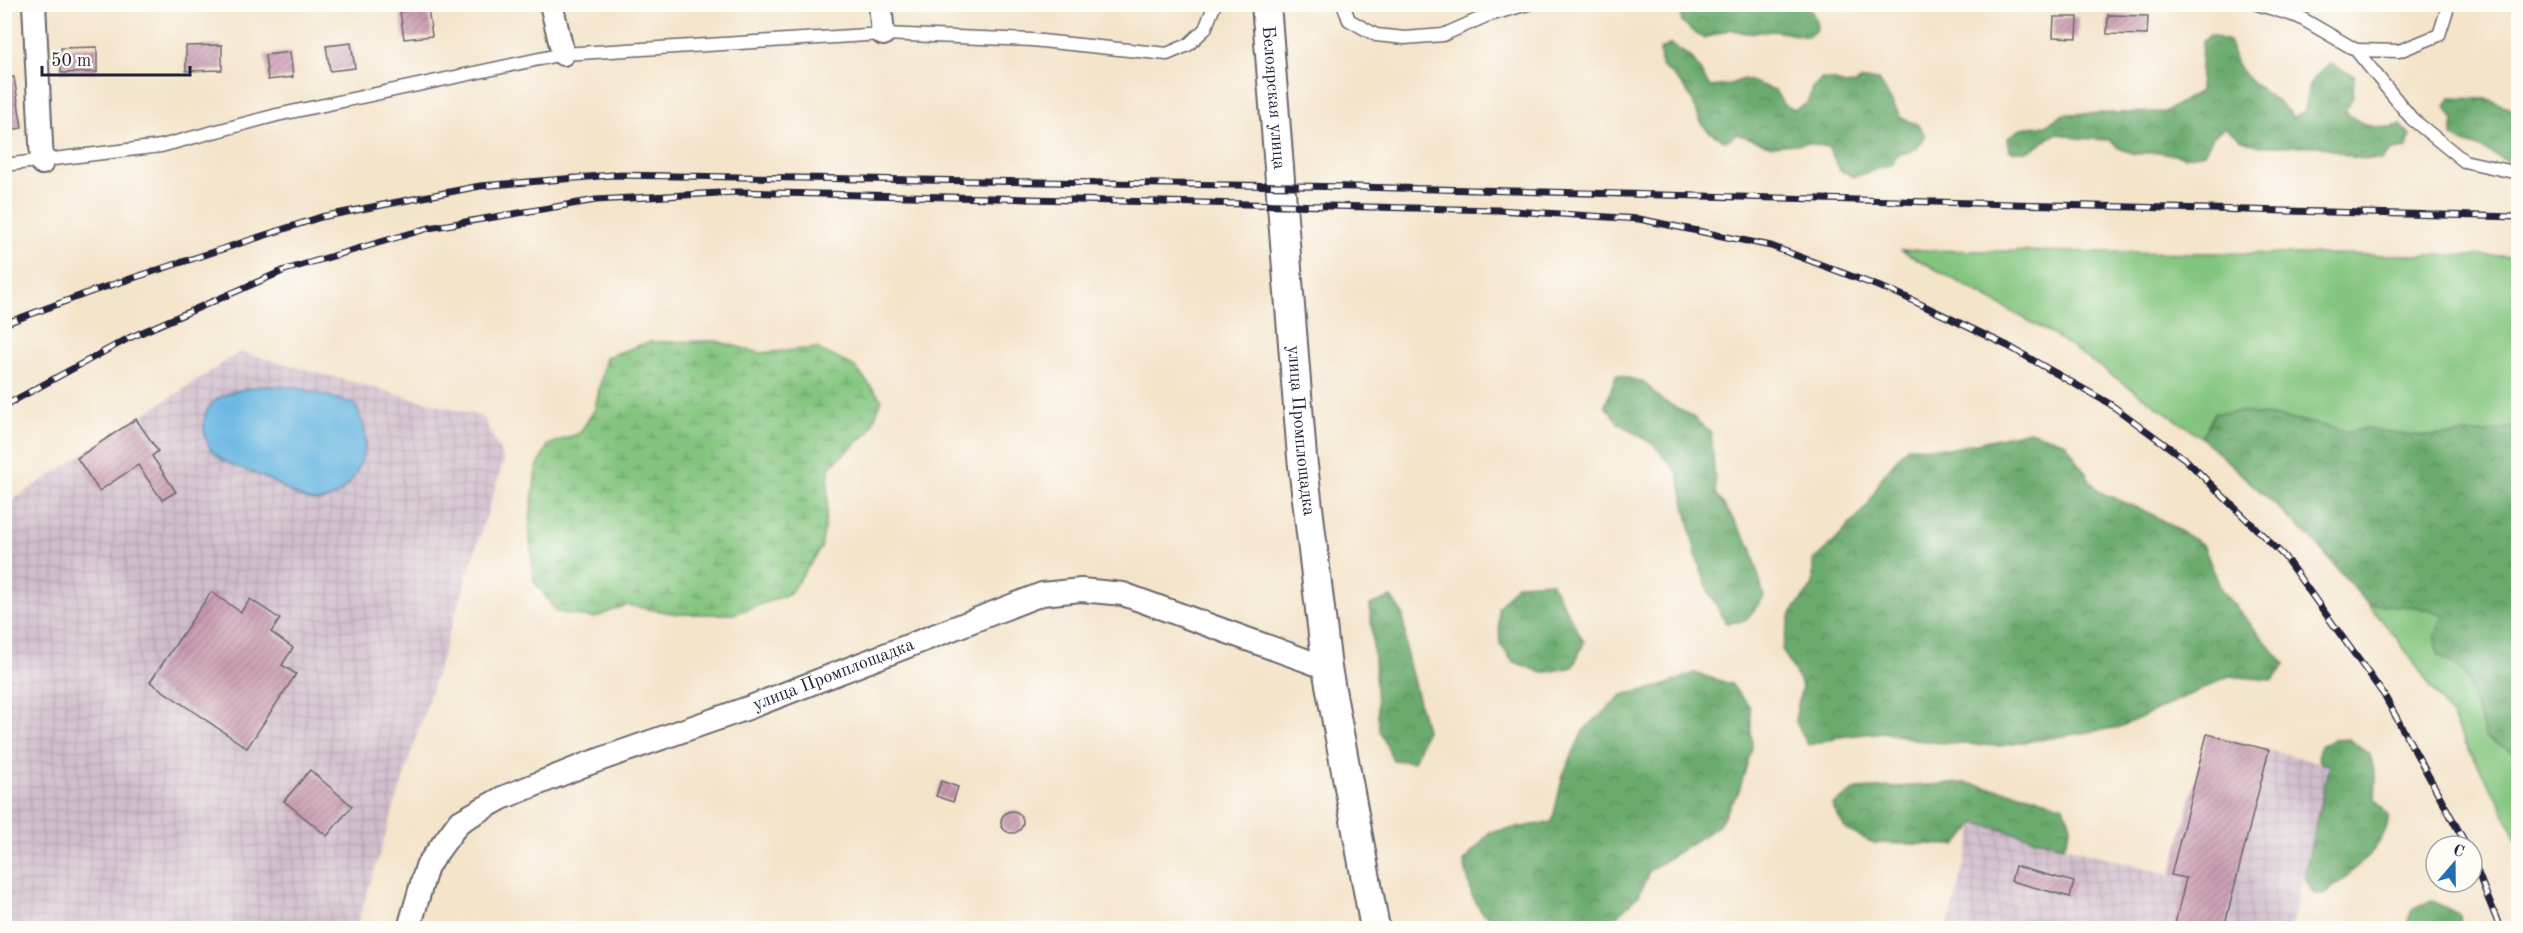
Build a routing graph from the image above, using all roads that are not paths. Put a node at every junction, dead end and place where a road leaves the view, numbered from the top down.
1 (34, 4) edge
2 (551, 4) edge
3 (880, 4) edge
4 (1215, 4) edge
5 (1266, 4) edge
6 (1343, 4) edge
7 (1528, 4) edge
8 (2257, 4) edge
9 (2449, 4) edge
10 (883, 34) junction
11 (2356, 50) junction
12 (563, 54) junction
13 (42, 163) junction
14 (4, 165) edge
15 (2518, 173) edge
16 (1280, 193) joint
17 (1327, 668) junction
18 (409, 928) edge
19 (1375, 928) edge

1 - 13 street
2 - 12 street
3 - 10 street
4 - 10 lane
5 - 16 street, Белоярская улица
6 - 7 lane
8 - 11 lane
9 - 11 lane
10 - 12 lane
11 - 15 lane
12 - 13 lane
13 - 14 lane
16 - 17 street, улица Промплощадка
17 - 18 street, улица Промплощадка
17 - 19 street, улица Промплощадка

